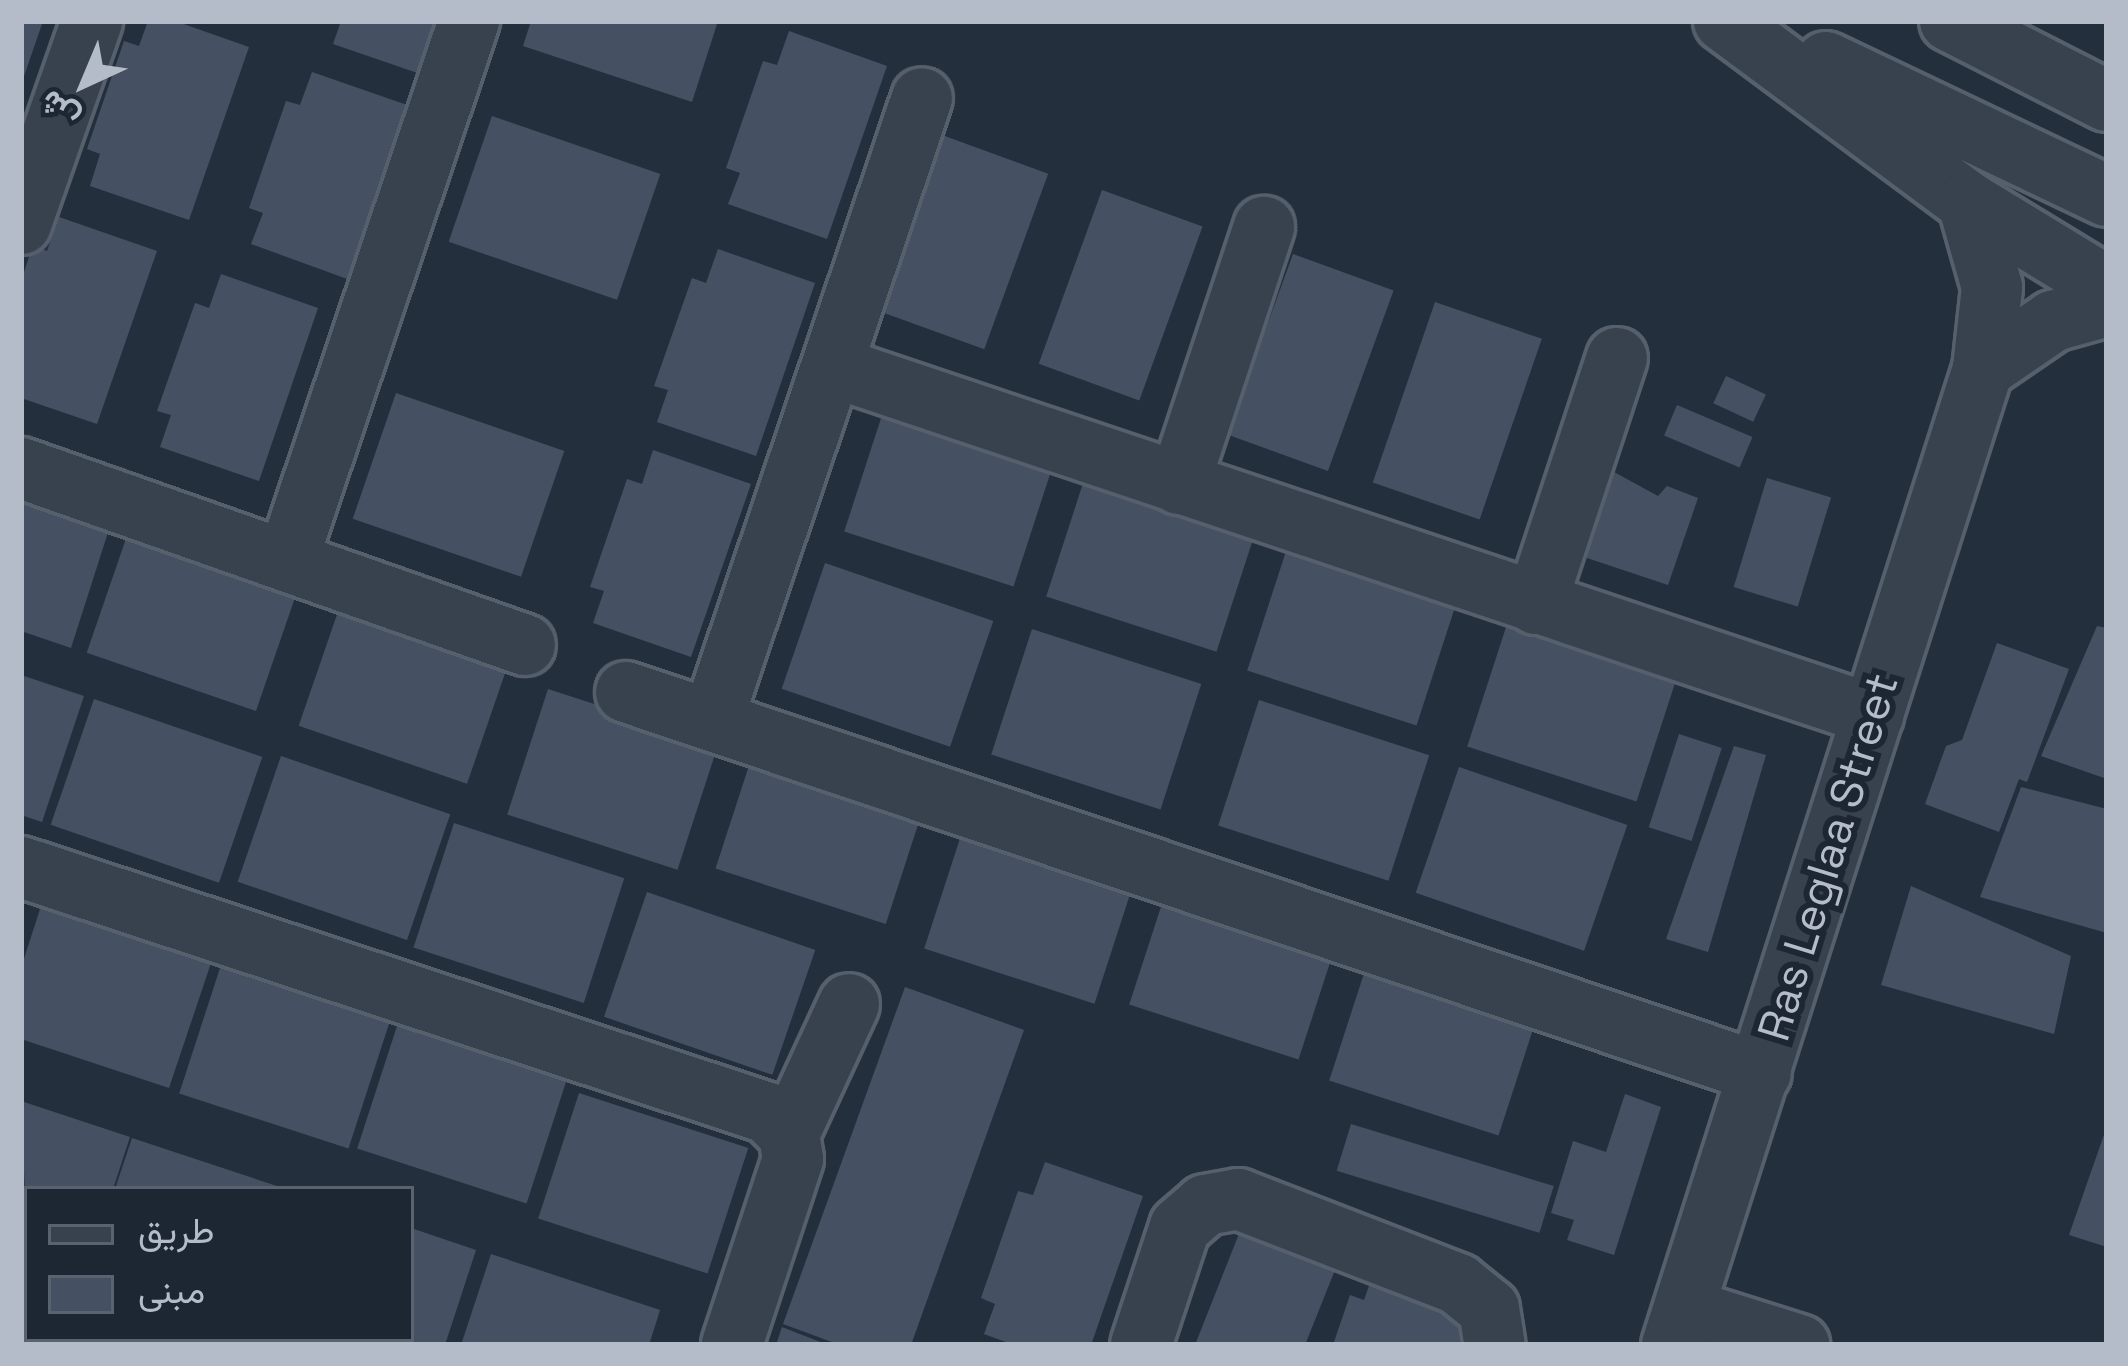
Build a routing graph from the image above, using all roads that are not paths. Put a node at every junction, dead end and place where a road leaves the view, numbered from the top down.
1 (92, 21) edge
2 (469, 21) edge
3 (1724, 21) edge
4 (1739, 21) edge
5 (1950, 21) edge
6 (922, 98) dead end
7 (2107, 101) edge
8 (2107, 196) edge
9 (1968, 202) junction
10 (21, 224) edge
11 (1264, 227) dead end
12 (2107, 287) edge
13 (2107, 306) edge
14 (1617, 358) dead end
15 (834, 367) junction
16 (1983, 370) junction
17 (21, 468) edge
18 (1179, 484) junction
19 (287, 561) junction
20 (1536, 604) junction
21 (525, 645) dead end
22 (626, 692) dead end
23 (1873, 715) junction
24 (712, 721) junction
25 (21, 867) edge
26 (849, 1004) dead end
27 (1761, 1073) junction
28 (789, 1135) junction
29 (1678, 1327) edge
30 (732, 1345) edge
31 (1141, 1345) edge
32 (1495, 1345) edge
33 (1799, 1345) edge

1 - 10 street
2 - 19 street
3 - 9 street
4 - 8 street
5 - 7 street
6 - 15 street
9 - 12 street
9 - 16 street, Ras Leglaa Street
11 - 18 street
13 - 16 street
14 - 20 street
15 - 18 street
15 - 24 street
16 - 23 street, Ras Leglaa Street
17 - 19 street
18 - 20 street
19 - 21 street
20 - 23 street
22 - 24 street
23 - 27 street, Ras Leglaa Street
24 - 27 street
25 - 28 street
26 - 28 street
27 - 29 street, Ras Leglaa Street
28 - 30 street
29 - 33 street
31 - 32 street

